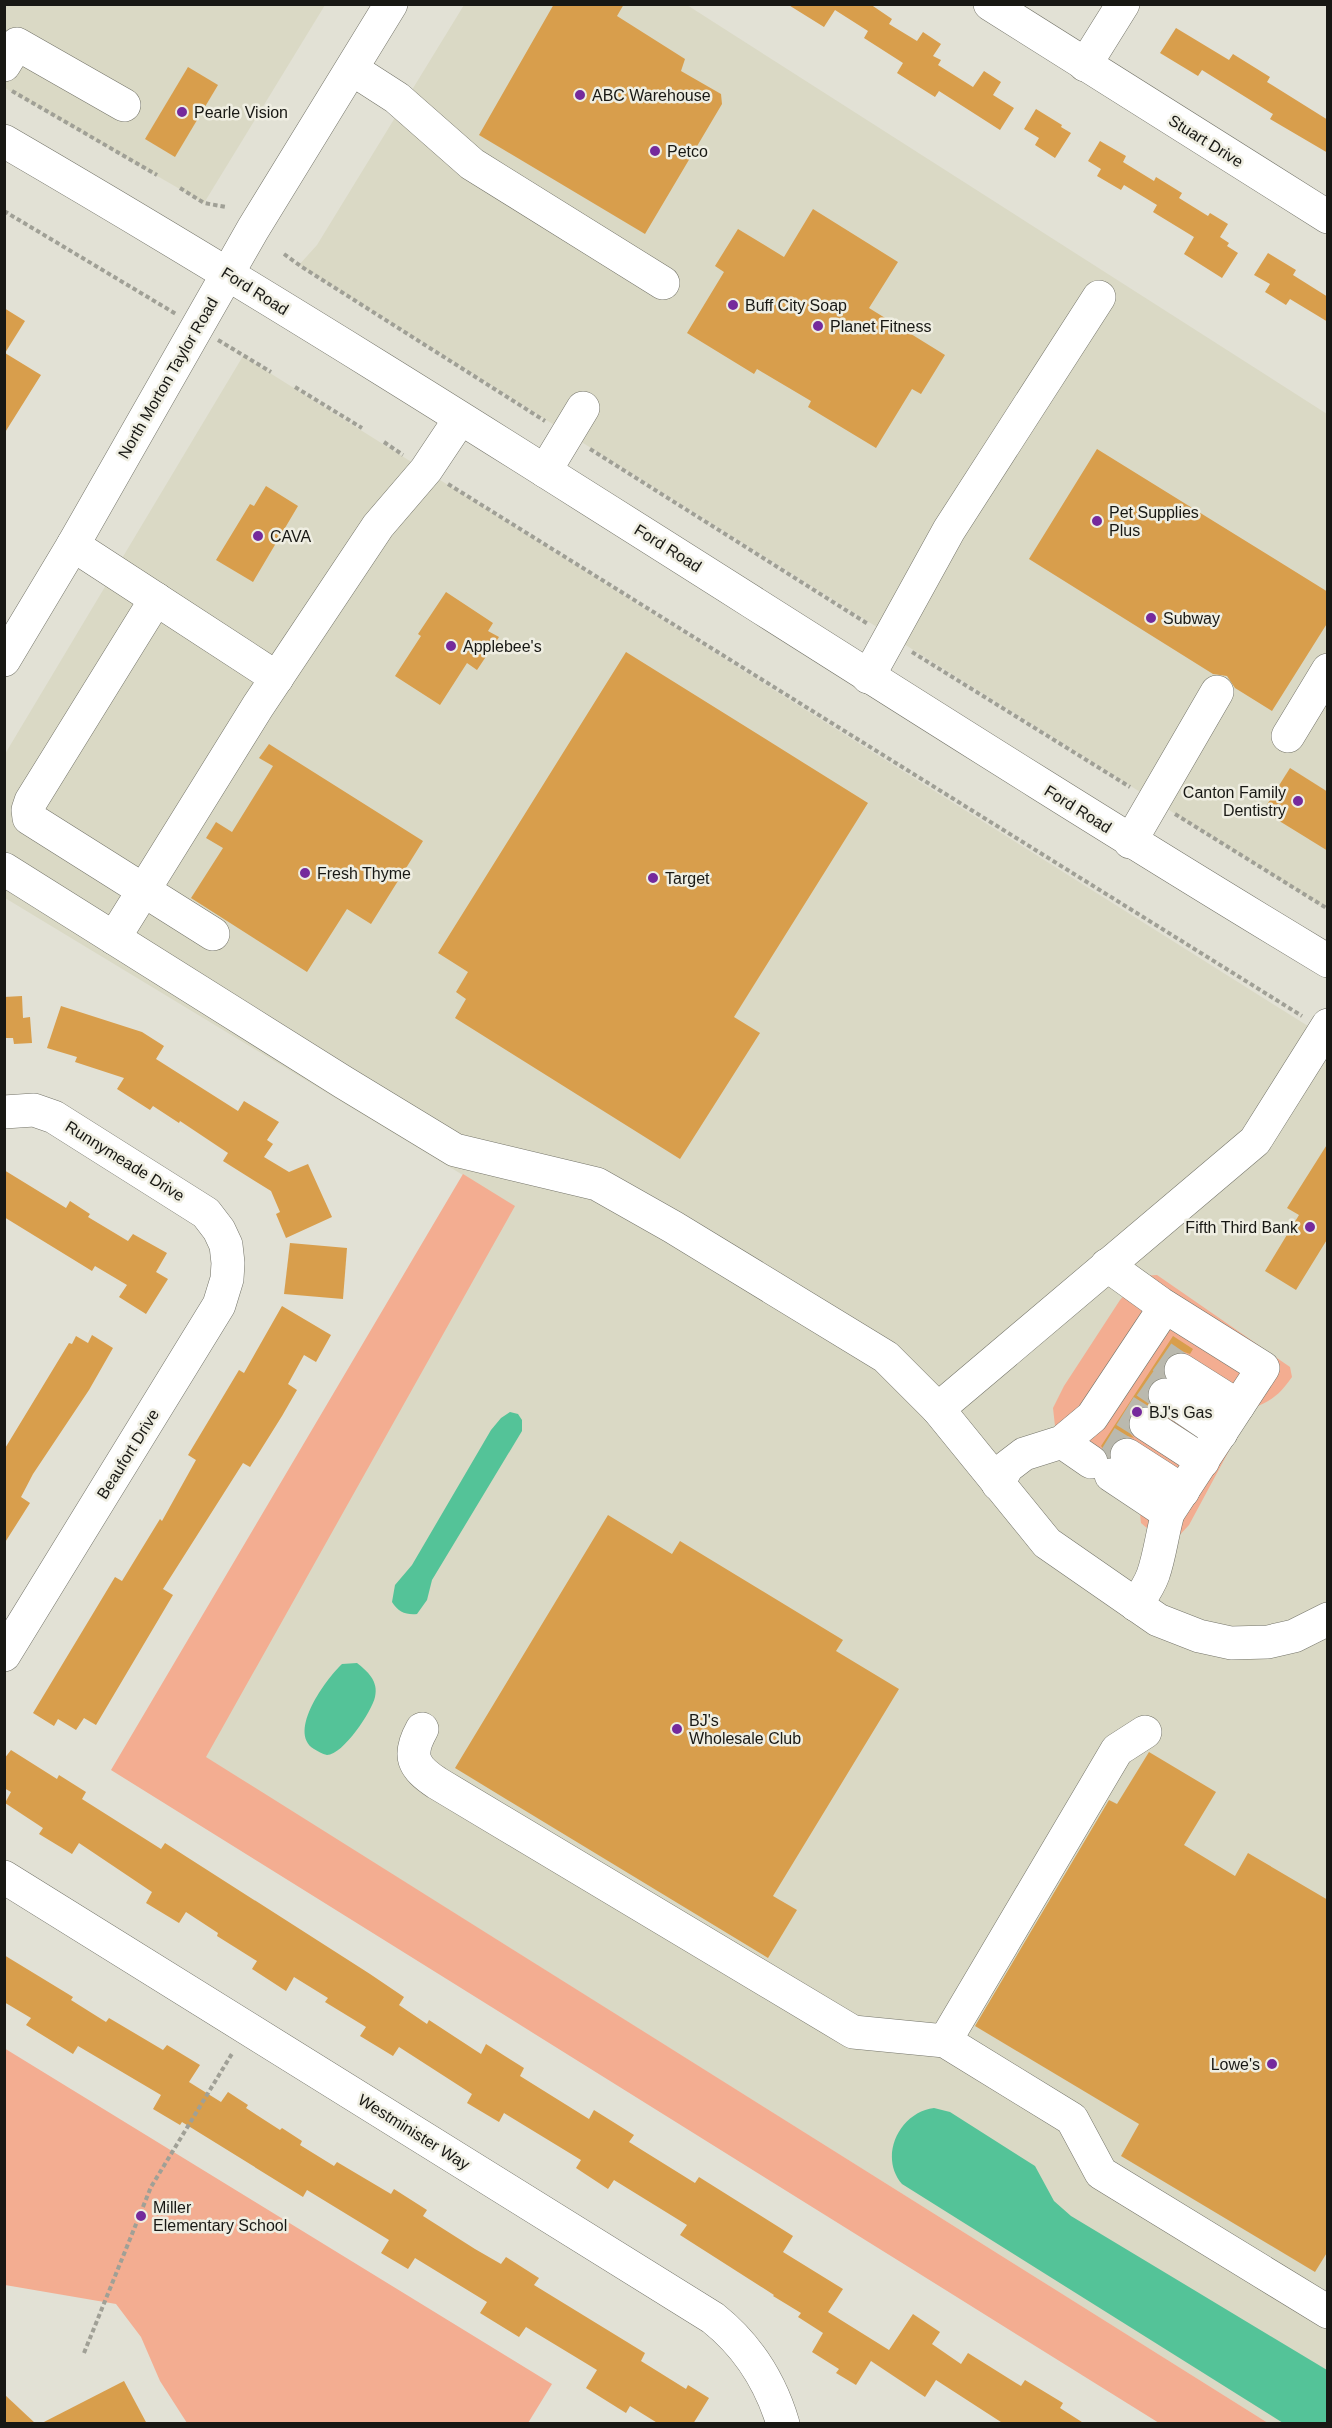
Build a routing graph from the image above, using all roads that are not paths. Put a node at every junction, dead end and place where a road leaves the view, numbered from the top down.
1 (990, 4) edge
2 (1124, 4) edge
3 (385, 6) edge
4 (4, 65) edge
5 (1085, 65) junction
6 (352, 69) junction
7 (124, 105) dead end
8 (4, 141) edge
9 (1328, 217) edge
10 (227, 274) junction
11 (663, 283) dead end
12 (1099, 297) dead end
13 (460, 419) junction
14 (575, 422) road end
15 (545, 471) junction
16 (73, 545) junction
17 (156, 599) junction
18 (4, 660) edge
19 (1328, 670) edge
20 (868, 677) junction
21 (277, 678) junction
22 (1217, 692) dead end
23 (1288, 736) dead end
24 (1130, 842) junction
25 (4, 869) edge
26 (143, 891) junction
27 (213, 934) dead end
28 (114, 938) junction
29 (1328, 961) edge
30 (1326, 1027) edge
31 (4, 1112) edge
32 (226, 1245) joint
33 (1107, 1265) junction
34 (1165, 1307) junction
35 (1153, 1369) junction
36 (938, 1409) junction
37 (1125, 1411) junction
38 (1230, 1419) junction
39 (1097, 1450) junction
40 (1203, 1461) junction
41 (998, 1484) junction
42 (1176, 1502) junction
43 (1136, 1605) junction
44 (1328, 1619) edge
45 (4, 1655) edge
46 (422, 1729) dead end
47 (1145, 1732) dead end
48 (4, 1877) edge
49 (945, 2041) junction
50 (1328, 2312) edge
51 (783, 2424) edge

1 - 5 street, Stuart Drive
2 - 5 street
3 - 6 street, North Morton Taylor Road
4 - 7 street
5 - 9 street, Stuart Drive
6 - 10 street, North Morton Taylor Road
6 - 11 street
8 - 10 street, Ford Road
10 - 13 street, Ford Road
10 - 16 street, North Morton Taylor Road
12 - 20 street
13 - 15 street, Ford Road
13 - 21 street
14 - 15 street
15 - 20 street, Ford Road
16 - 17 street
16 - 18 street, North Morton Taylor Road
17 - 21 street
17 - 26 street
19 - 23 street
20 - 24 street, Ford Road
21 - 26 street
22 - 24 street
24 - 29 street, Ford Road
25 - 28 street
26 - 27 street
26 - 28 street
28 - 36 street
30 - 33 street
31 - 32 street, Runnymeade Drive
32 - 45 street, Beaufort Drive
33 - 34 street
33 - 36 street
34 - 35 street
34 - 38 street
35 - 37 street
35 - 38 street
36 - 41 street
37 - 39 street
37 - 40 street
38 - 40 street
39 - 41 street
39 - 42 street
40 - 42 street
41 - 43 street
42 - 43 street
43 - 44 street
46 - 49 street
47 - 49 street
48 - 51 street, Westminister Way
49 - 50 street

